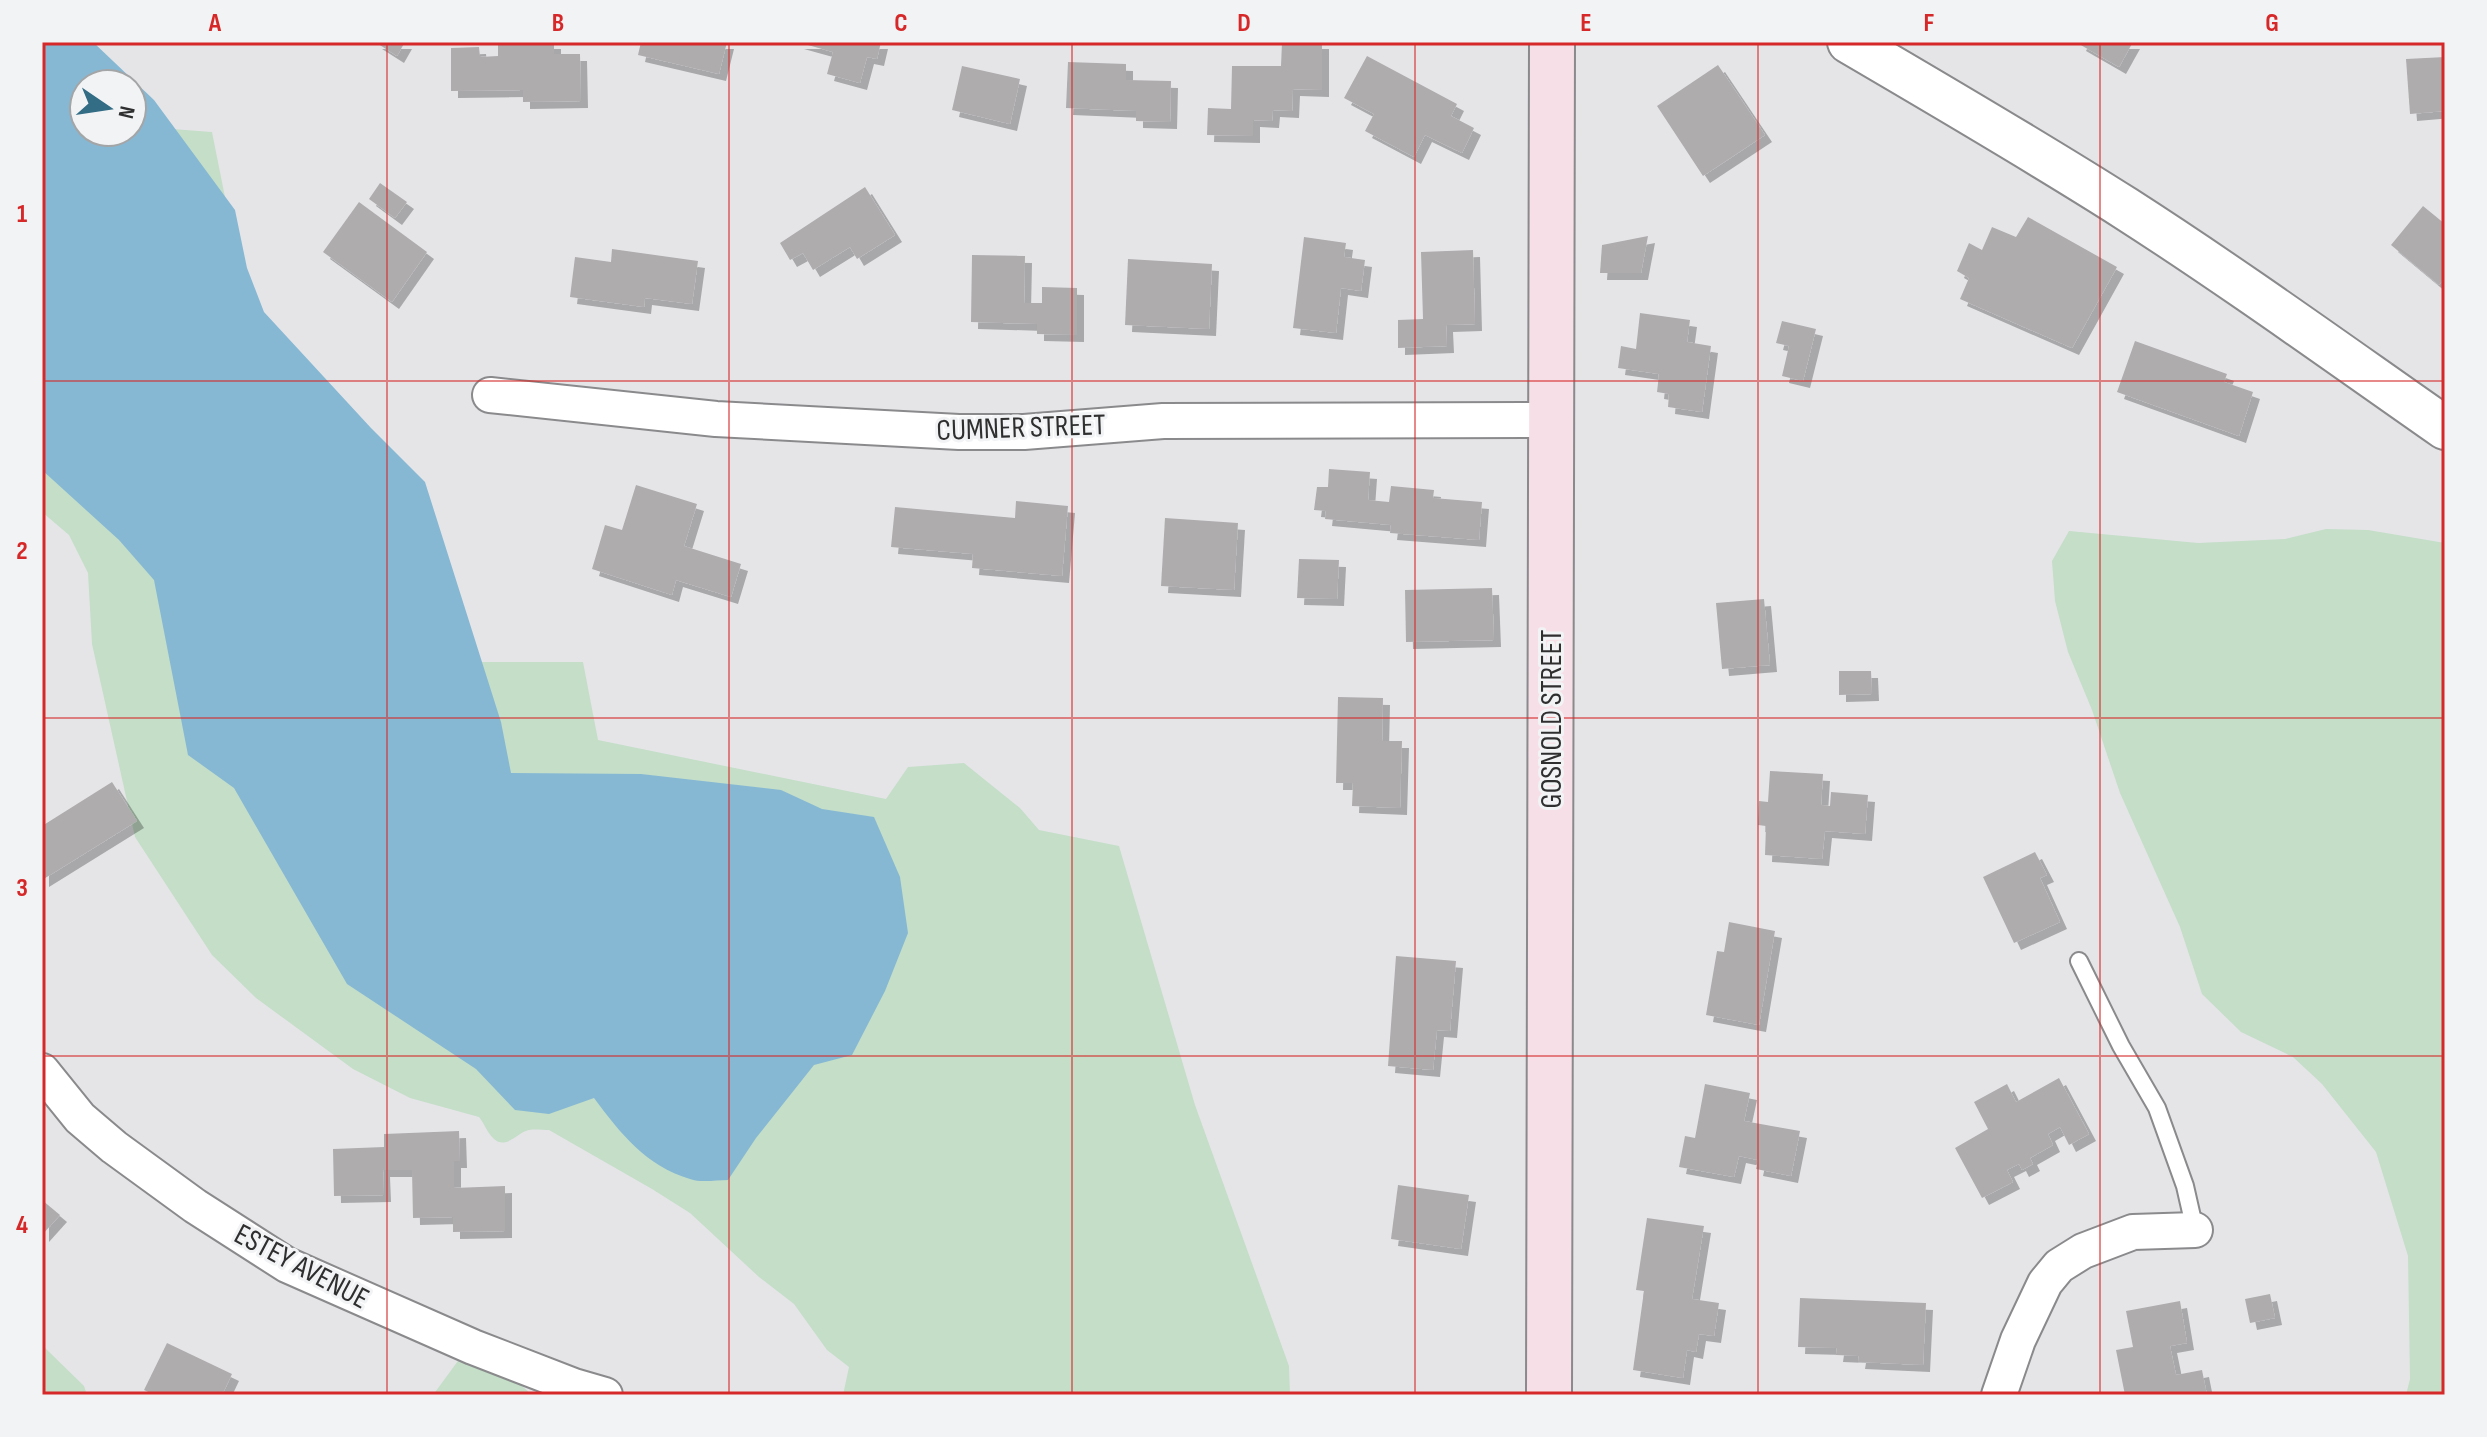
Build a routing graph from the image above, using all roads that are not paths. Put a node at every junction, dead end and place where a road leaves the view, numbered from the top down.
1 (1552, 42) edge
2 (1849, 42) edge
3 (490, 395) dead end
4 (1553, 420) junction
5 (2445, 428) edge
6 (2079, 961) dead end
7 (42, 1071) edge
8 (2195, 1230) joint
9 (605, 1395) edge
10 (1549, 1395) edge
11 (1999, 1395) edge

1 - 4 main road, GOSNOLD STREET
2 - 5 street
3 - 4 street, CUMNER STREET
4 - 10 main road, GOSNOLD STREET
6 - 8 lane
7 - 9 street, ESTEY AVENUE
8 - 11 street

